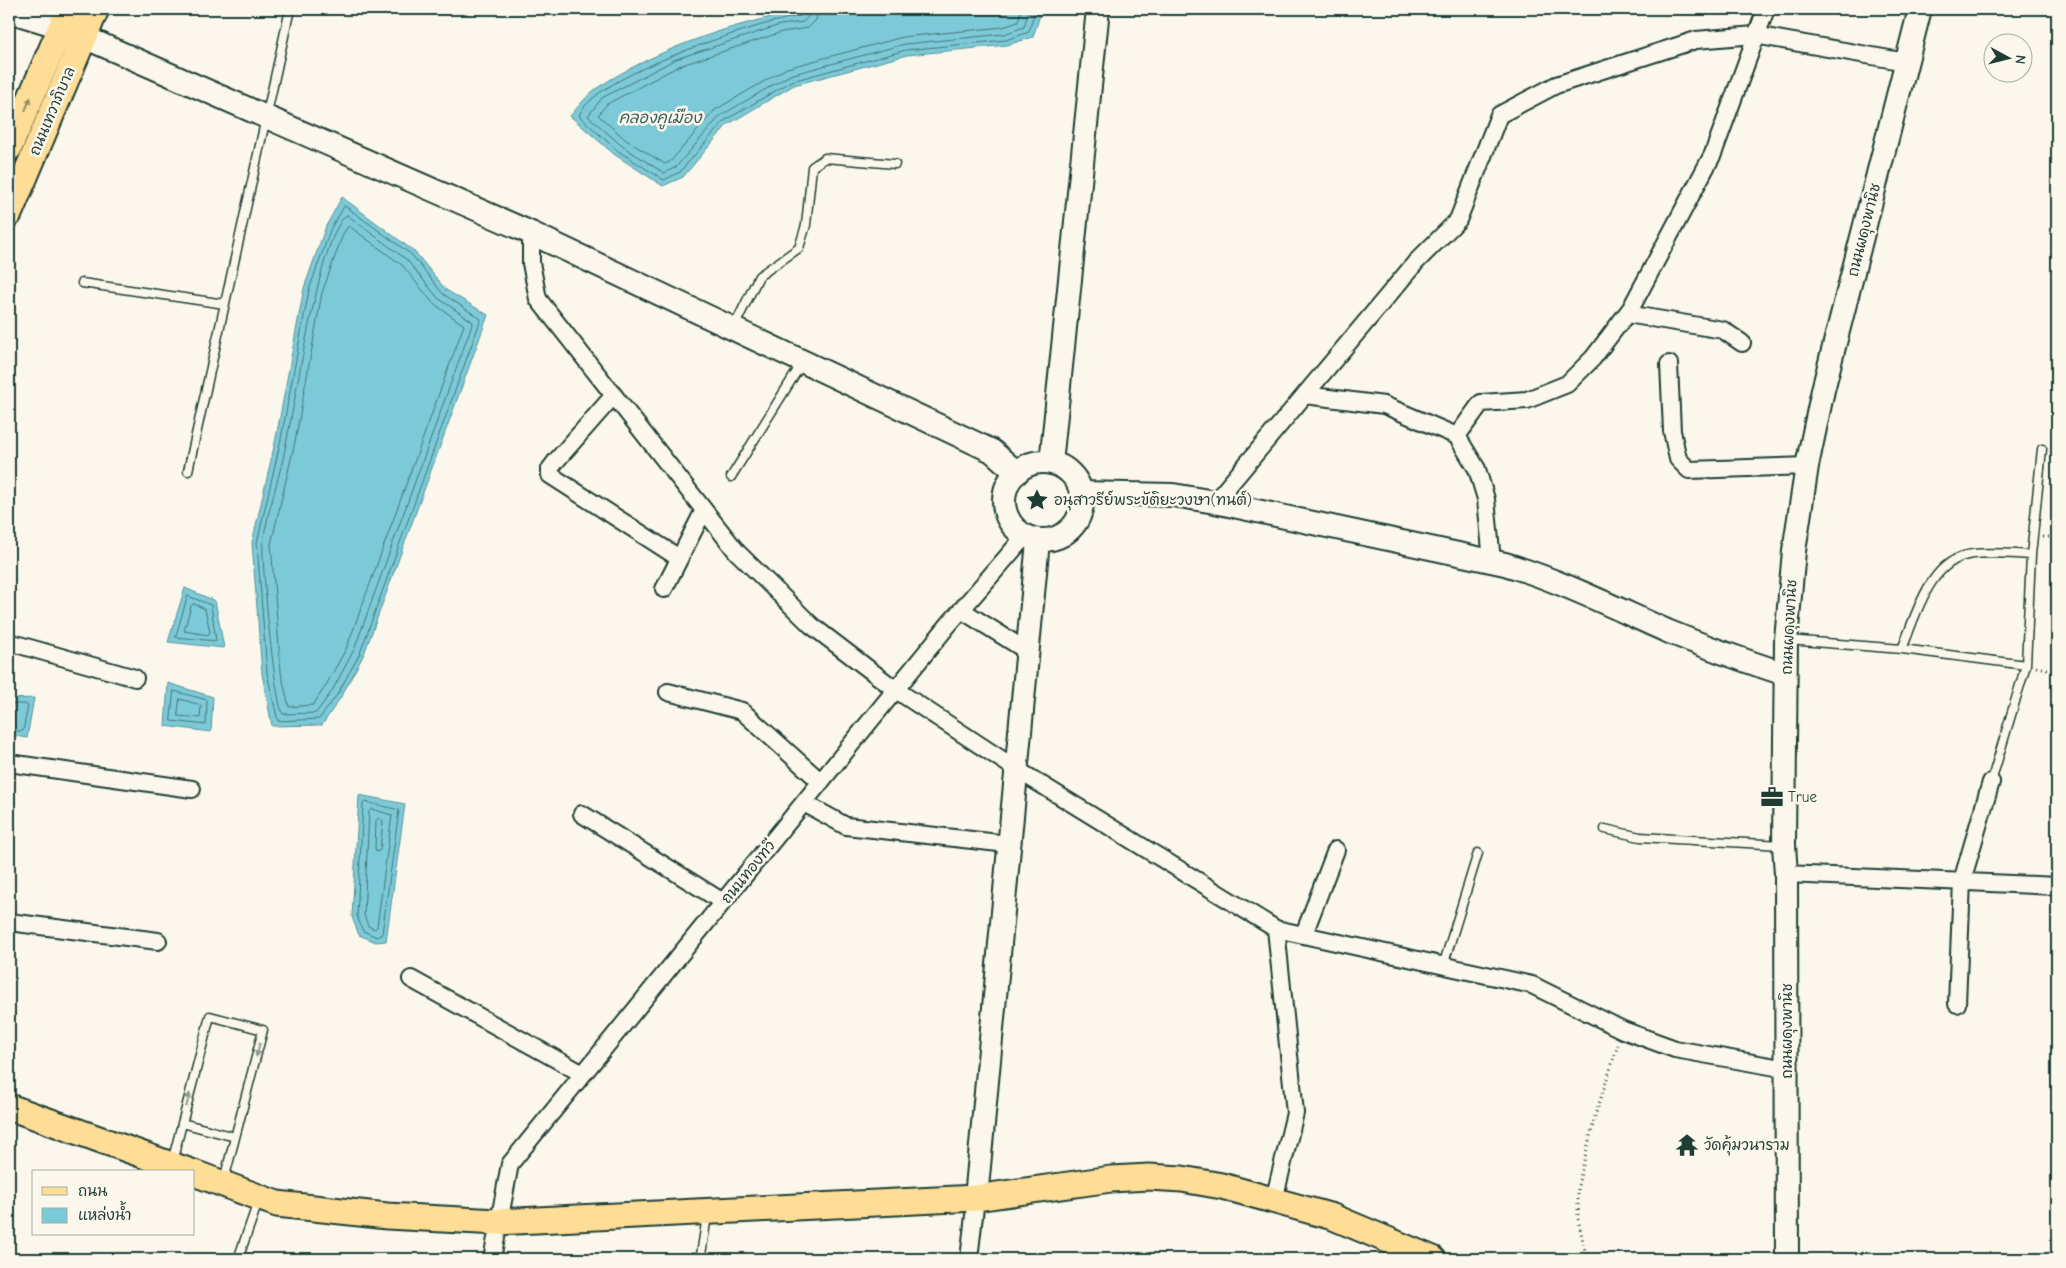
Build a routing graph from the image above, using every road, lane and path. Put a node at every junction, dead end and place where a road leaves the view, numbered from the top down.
1 (96, 9) edge
2 (290, 9) edge
3 (1098, 9) edge
4 (1766, 9) edge
5 (1920, 9) edge
6 (9, 11) edge
7 (65, 18) edge
8 (1755, 35) junction
9 (84, 37) junction
10 (1906, 62) junction
11 (267, 117) junction
12 (9, 148) edge
13 (895, 164) dead end
14 (9, 214) edge
15 (531, 233) junction
16 (82, 283) dead end
17 (225, 304) junction
18 (1626, 314) junction
19 (734, 329) junction
20 (1742, 343) dead end
21 (803, 362) junction
22 (1669, 364) dead end
23 (614, 395) junction
24 (1305, 395) junction
25 (1457, 436) junction
26 (2042, 449) dead end
27 (1051, 462) junction
28 (1807, 466) junction
29 (188, 471) dead end
30 (1016, 473) junction
31 (731, 477) dead end
32 (1082, 493) junction
33 (1214, 502) junction
34 (704, 510) junction
35 (1031, 539) junction
36 (2031, 554) junction
37 (679, 558) junction
38 (1492, 561) junction
39 (664, 589) dead end
40 (963, 610) junction
41 (1786, 640) junction
42 (9, 642) edge
43 (1902, 649) junction
44 (1027, 651) junction
45 (2026, 665) junction
46 (2057, 670) edge
47 (1785, 674) junction
48 (135, 678) dead end
49 (896, 690) junction
50 (668, 692) dead end
51 (9, 763) edge
52 (1016, 769) junction
53 (821, 782) junction
54 (1991, 782) joint
55 (192, 789) dead end
56 (804, 803) junction
57 (582, 814) dead end
58 (1605, 829) dead end
59 (1008, 844) junction
60 (1784, 845) junction
61 (1336, 850) dead end
62 (1478, 852) dead end
63 (1786, 874) junction
64 (1962, 880) junction
65 (2057, 886) edge
66 (723, 902) junction
67 (9, 922) edge
68 (1276, 929) junction
69 (1304, 934) junction
70 (158, 941) dead end
71 (1443, 966) junction
72 (411, 979) dead end
73 (1957, 1004) dead end
74 (1623, 1030) junction
75 (1787, 1068) junction
76 (583, 1074) junction
77 (9, 1107) edge
78 (182, 1123) junction
79 (235, 1137) junction
80 (186, 1170) edge
81 (195, 1173) edge
82 (223, 1184) junction
83 (259, 1197) junction
84 (976, 1198) junction
85 (1274, 1200) junction
86 (708, 1211) junction
87 (498, 1222) junction
88 (701, 1255) dead end
89 (238, 1259) edge
90 (492, 1259) edge
91 (969, 1259) edge
92 (1433, 1259) edge
93 (1587, 1259) edge
94 (1787, 1259) edge

1 - 9 main road, ถนนเทวาภิบาล
2 - 11 lane
3 - 27 street
4 - 8 street
5 - 10 street, ถนนผดุงพานิช
6 - 7 street
7 - 9 main road
12 -> 7 main road, ถนนเทวาภิบาล
8 - 10 street
8 - 18 street
8 - 24 street
9 - 11 street
9 - 14 main road, ถนนเทวาภิบาล
10 - 28 street, ถนนผดุงพานิช
11 - 15 street
11 - 17 lane
13 - 19 lane
15 - 19 street
15 - 23 street
16 - 17 lane
17 - 29 lane
18 - 20 street
18 - 25 street
19 - 21 street
21 - 30 street
21 - 31 lane
22 - 28 street
23 - 34 street
23 - 37 street
24 - 25 street
24 - 33 street
25 - 38 street
26 - 36 lane
27 - 30 street
27 - 32 street
28 - 41 street, ถนนผดุงพานิช
30 - 35 street
32 - 33 street
32 - 35 street
33 - 38 street
34 - 37 street
34 - 49 street
35 - 40 street, ถนนทองทวี
35 - 44 street
36 - 43 lane
36 - 45 lane
37 - 39 street
38 - 47 street
40 - 44 street
40 - 49 street, ถนนทองทวี
41 - 43 lane
41 - 47 street, ถนนผดุงพานิช
42 - 48 street
43 - 45 lane
44 - 52 street
45 - 46 path
45 - 54 lane
47 - 60 street, ถนนผดุงพานิช
49 - 52 street
49 - 53 street, ถนนทองทวี
50 - 53 street
51 - 55 street
52 - 59 street
52 - 68 street
53 - 56 street, ถนนทองทวี
54 - 64 street
56 - 59 street
56 - 66 street, ถนนทองทวี
57 - 66 street
58 - 60 lane
59 - 84 street
60 - 63 street, ถนนผดุงพานิช
61 - 69 street
62 - 71 lane
63 - 64 street
63 - 75 street, ถนนผดุงพานิช
64 - 65 street
64 - 73 street
66 - 76 street, ถนนทองทวี
67 - 70 street
68 - 69 street
68 - 85 street
69 - 71 street
71 - 74 street
72 - 76 street
74 - 75 street
74 - 93 path
75 - 94 street, ถนนผดุงพานิช
76 - 87 street, ถนนทองทวี
77 - 80 main road
78 - 79 lane
78 -> 79 lane
78 - 80 lane
79 - 82 lane
81 - 82 main road
82 - 83 main road
83 - 87 main road
83 - 89 lane
84 - 85 main road
84 - 86 main road
84 - 91 street
85 - 92 main road
86 - 87 main road
86 - 88 lane
87 - 90 street, ถนนทองทวี

